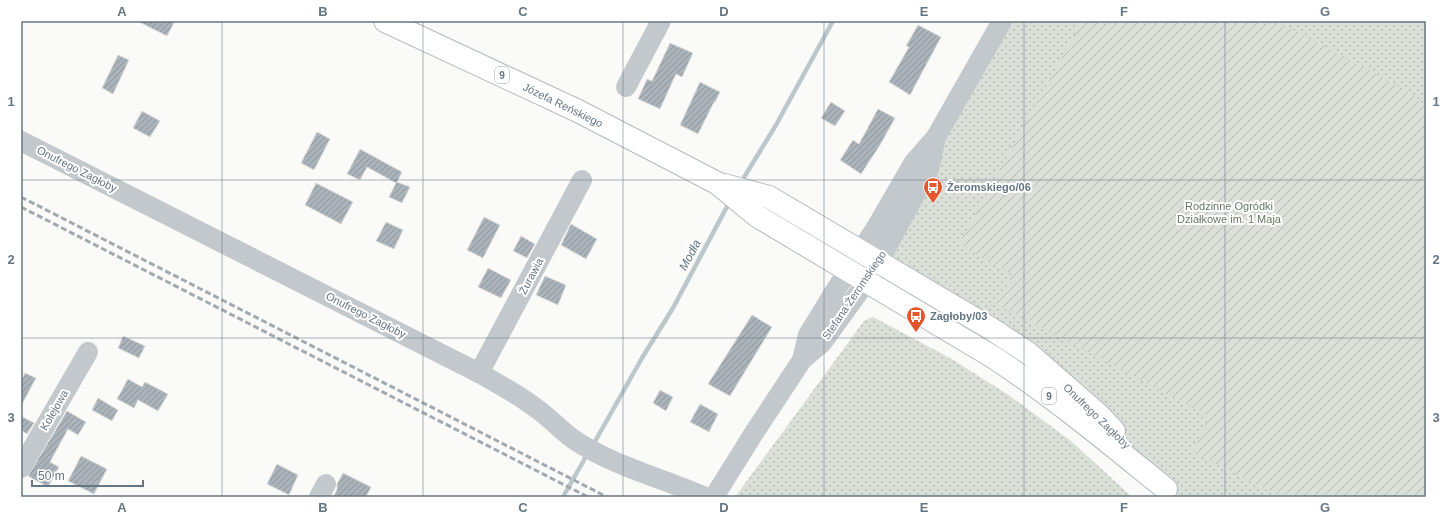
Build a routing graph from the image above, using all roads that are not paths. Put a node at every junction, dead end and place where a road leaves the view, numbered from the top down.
1 (385, 21) edge
2 (661, 21) edge
3 (1002, 21) edge
4 (626, 87) dead end
5 (21, 141) edge
6 (582, 180) dead end
7 (717, 183) junction
8 (870, 256) junction
9 (858, 276) junction
10 (88, 352) dead end
11 (479, 373) junction
12 (21, 468) edge
13 (1170, 493) edge
14 (705, 497) edge
15 (714, 497) edge

1 - 7 main road, Józefa Reńskiego / 9
2 - 4 street
3 - 8 street, Stefana Żeromskiego
5 - 11 street, Onufrego Zagłoby
6 - 11 street, Żurawia
7 - 8 main road, Józefa Reńskiego / 9
7 - 9 main road, Józefa Reńskiego / 9
8 - 9 street, Stefana Żeromskiego
8 - 13 main road, Onufrego Zagłoby / 9
9 - 13 main road, Onufrego Zagłoby / 9
9 - 15 street, Stefana Żeromskiego
10 - 12 street, Kolejowa
11 - 14 street, Onufrego Zagłoby

